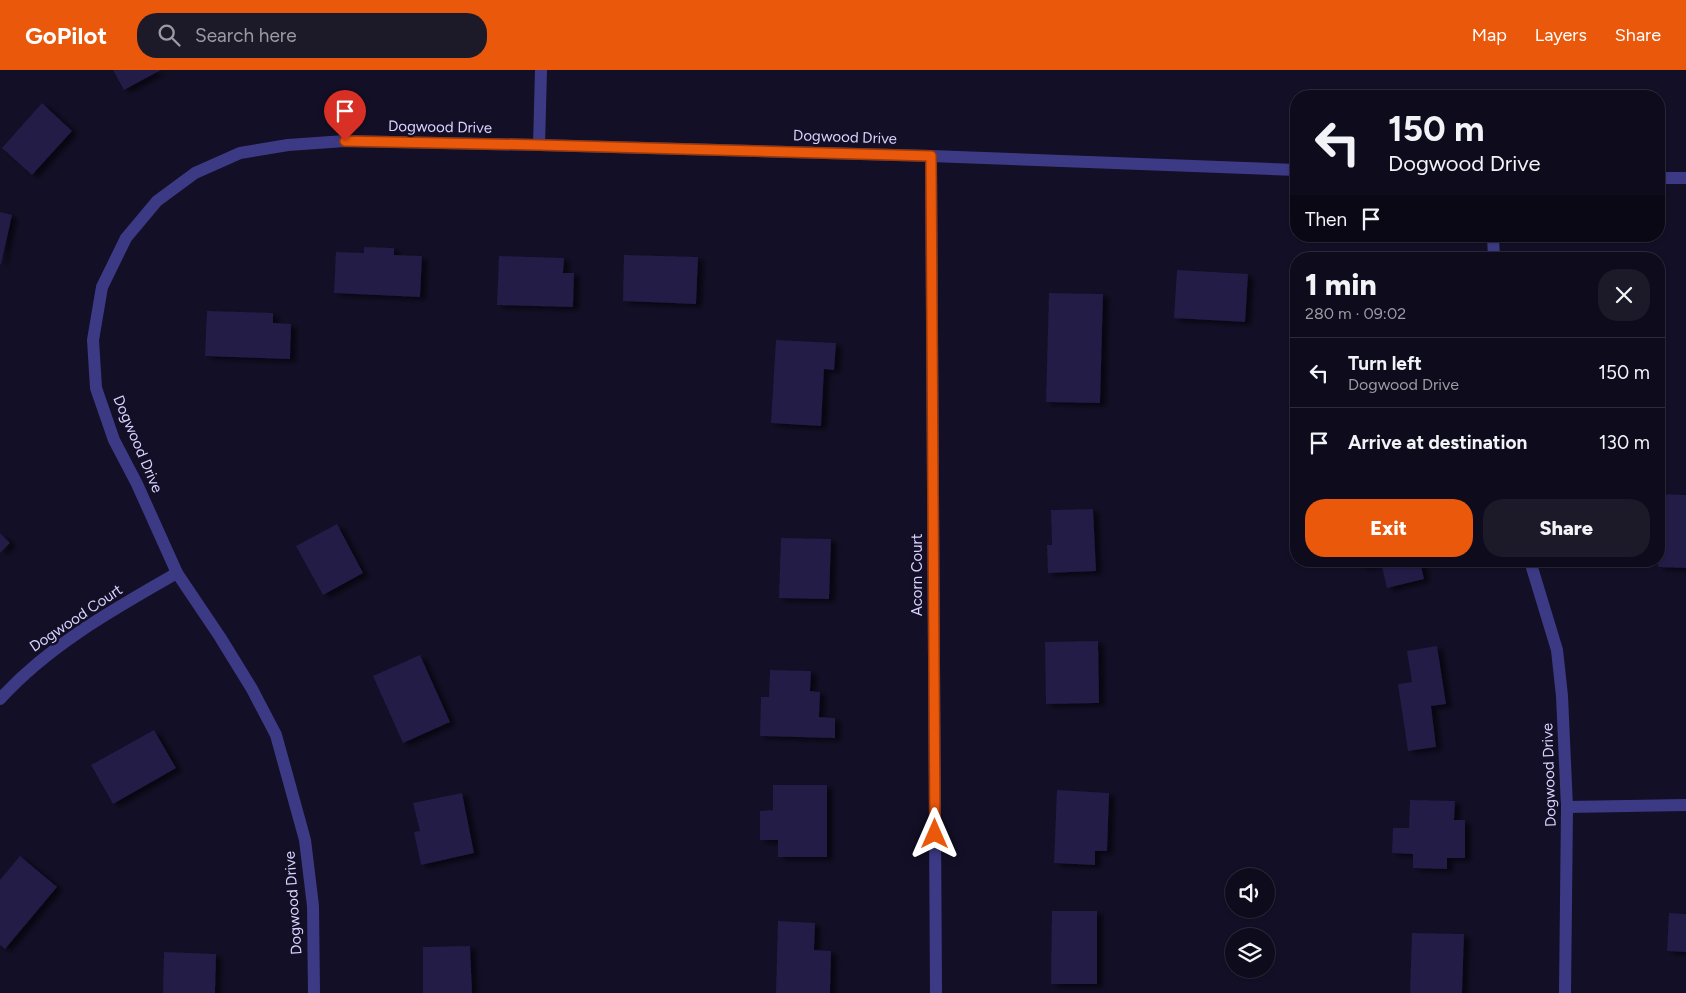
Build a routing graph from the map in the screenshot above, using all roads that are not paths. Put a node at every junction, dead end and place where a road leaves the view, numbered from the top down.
1 (541, 70) edge
2 (539, 145) junction
3 (931, 156) junction
4 (1290, 170) edge
5 (1665, 178) edge
6 (1686, 178) edge
7 (1532, 567) edge
8 (177, 573) junction
9 (0, 699) edge
10 (1686, 805) edge
11 (1567, 807) junction
12 (314, 993) edge
13 (936, 993) edge
14 (1566, 993) edge

1 - 2 street
2 - 3 street, Dogwood Drive
2 - 8 street, Dogwood Drive
3 - 4 street, Dogwood Drive
3 - 13 street, Acorn Court
5 - 6 street
7 - 11 street, Dogwood Drive
8 - 9 street, Dogwood Court
8 - 12 street, Dogwood Drive
10 - 11 street
11 - 14 street, Dogwood Drive

